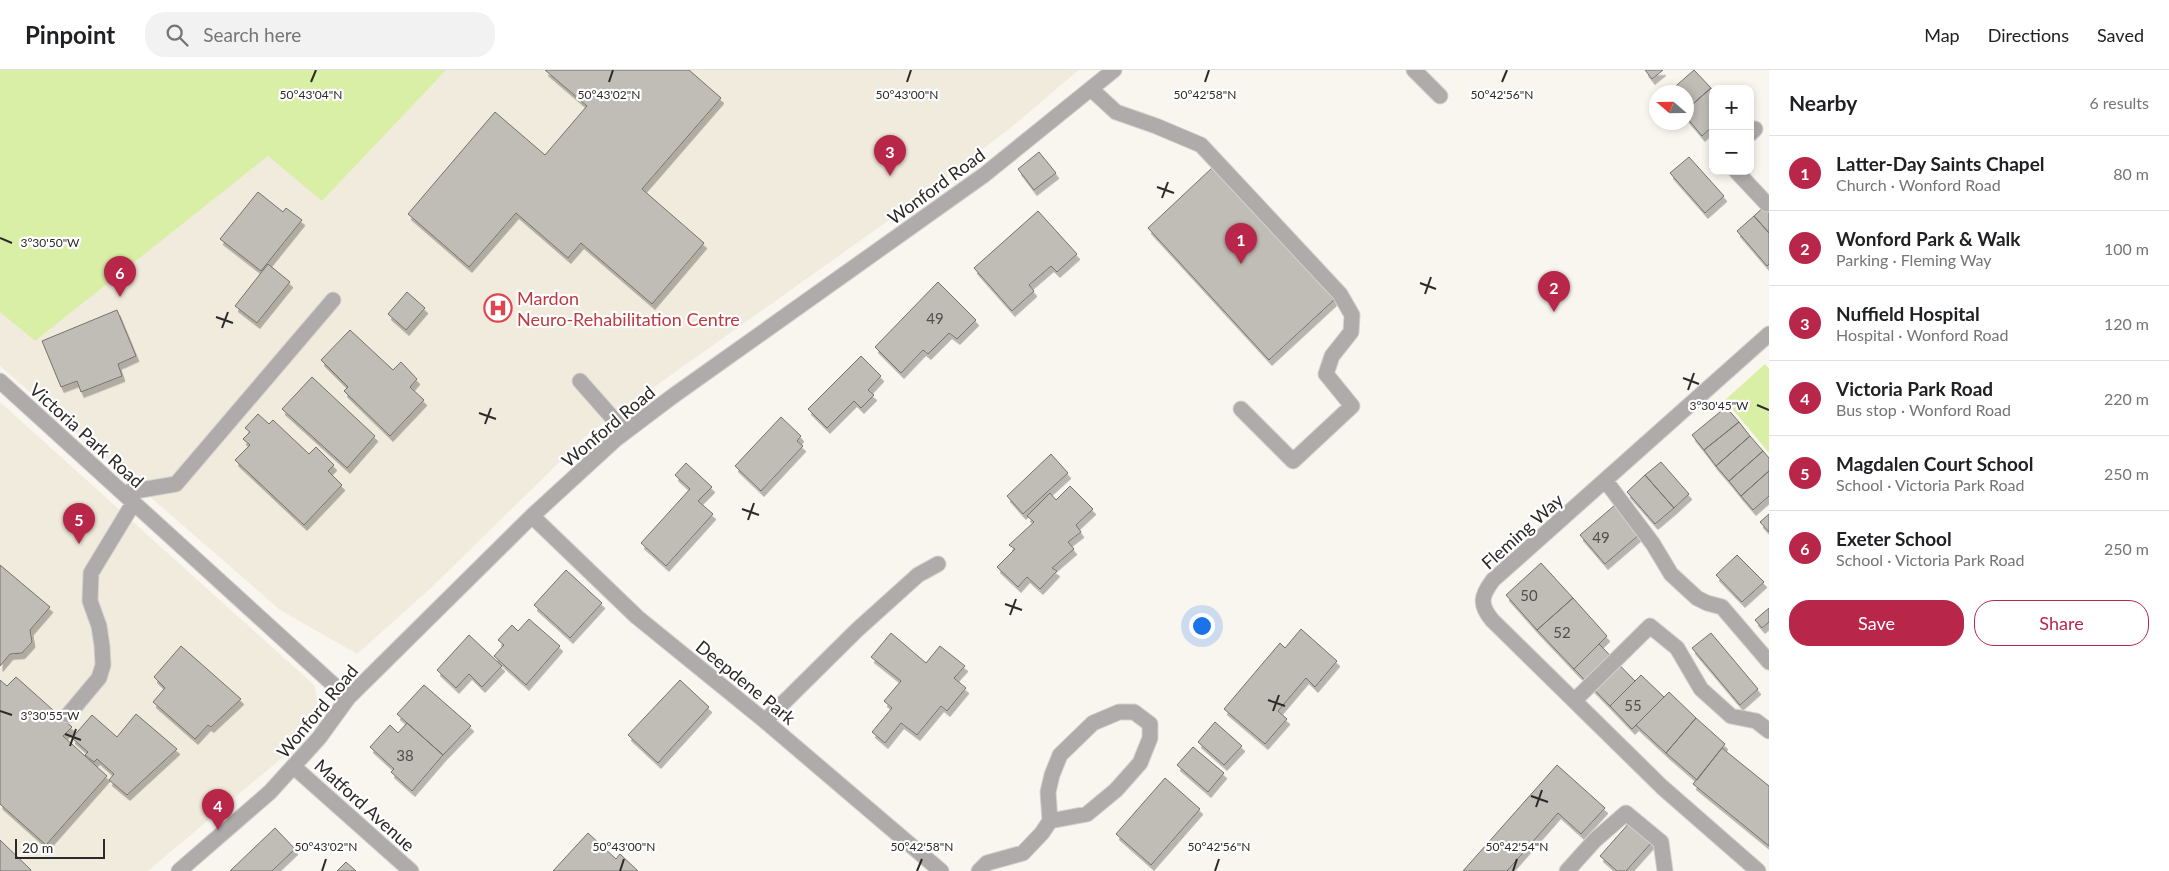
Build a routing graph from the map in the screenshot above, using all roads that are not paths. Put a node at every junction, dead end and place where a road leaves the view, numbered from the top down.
1 (1114, 70) edge
2 (1414, 70) edge
3 (1091, 89) junction
4 (1440, 96) dead end
5 (1740, 175) edge
6 (1767, 204) dead end
7 (333, 300) dead end
8 (1769, 334) edge
9 (0, 381) edge
10 (580, 381) dead end
11 (1241, 409) dead end
12 (626, 432) junction
13 (1605, 480) junction
14 (128, 497) junction
15 (532, 516) junction
16 (938, 564) dead end
17 (1769, 662) edge
18 (348, 698) junction
19 (1575, 700) junction
20 (68, 716) dead end
21 (765, 721) junction
22 (1769, 731) edge
23 (294, 767) junction
24 (1050, 821) junction
25 (179, 871) edge
26 (411, 871) edge
27 (941, 871) edge
28 (979, 871) edge
29 (1567, 871) edge
30 (1665, 871) edge
31 (1758, 871) edge

1 - 3 street, Wonford Road
2 - 4 street
3 - 11 street
3 - 12 street, Wonford Road
5 - 6 street
7 - 14 street
8 - 13 street, Fleming Way
9 - 14 street, Victoria Park Road
10 - 12 street
12 - 15 street, Wonford Road
13 - 17 street
13 - 19 street, Fleming Way
14 - 18 street, Victoria Park Road
14 - 20 street
15 - 18 street, Wonford Road
15 - 21 street, Deepdene Park
16 - 21 street
18 - 23 street, Wonford Road
19 - 22 street
19 - 31 street, Fleming Way
21 - 27 street, Deepdene Park
23 - 25 street, Wonford Road
23 - 26 street, Matford Avenue
24 - 24 street
24 - 28 street
29 - 30 street

